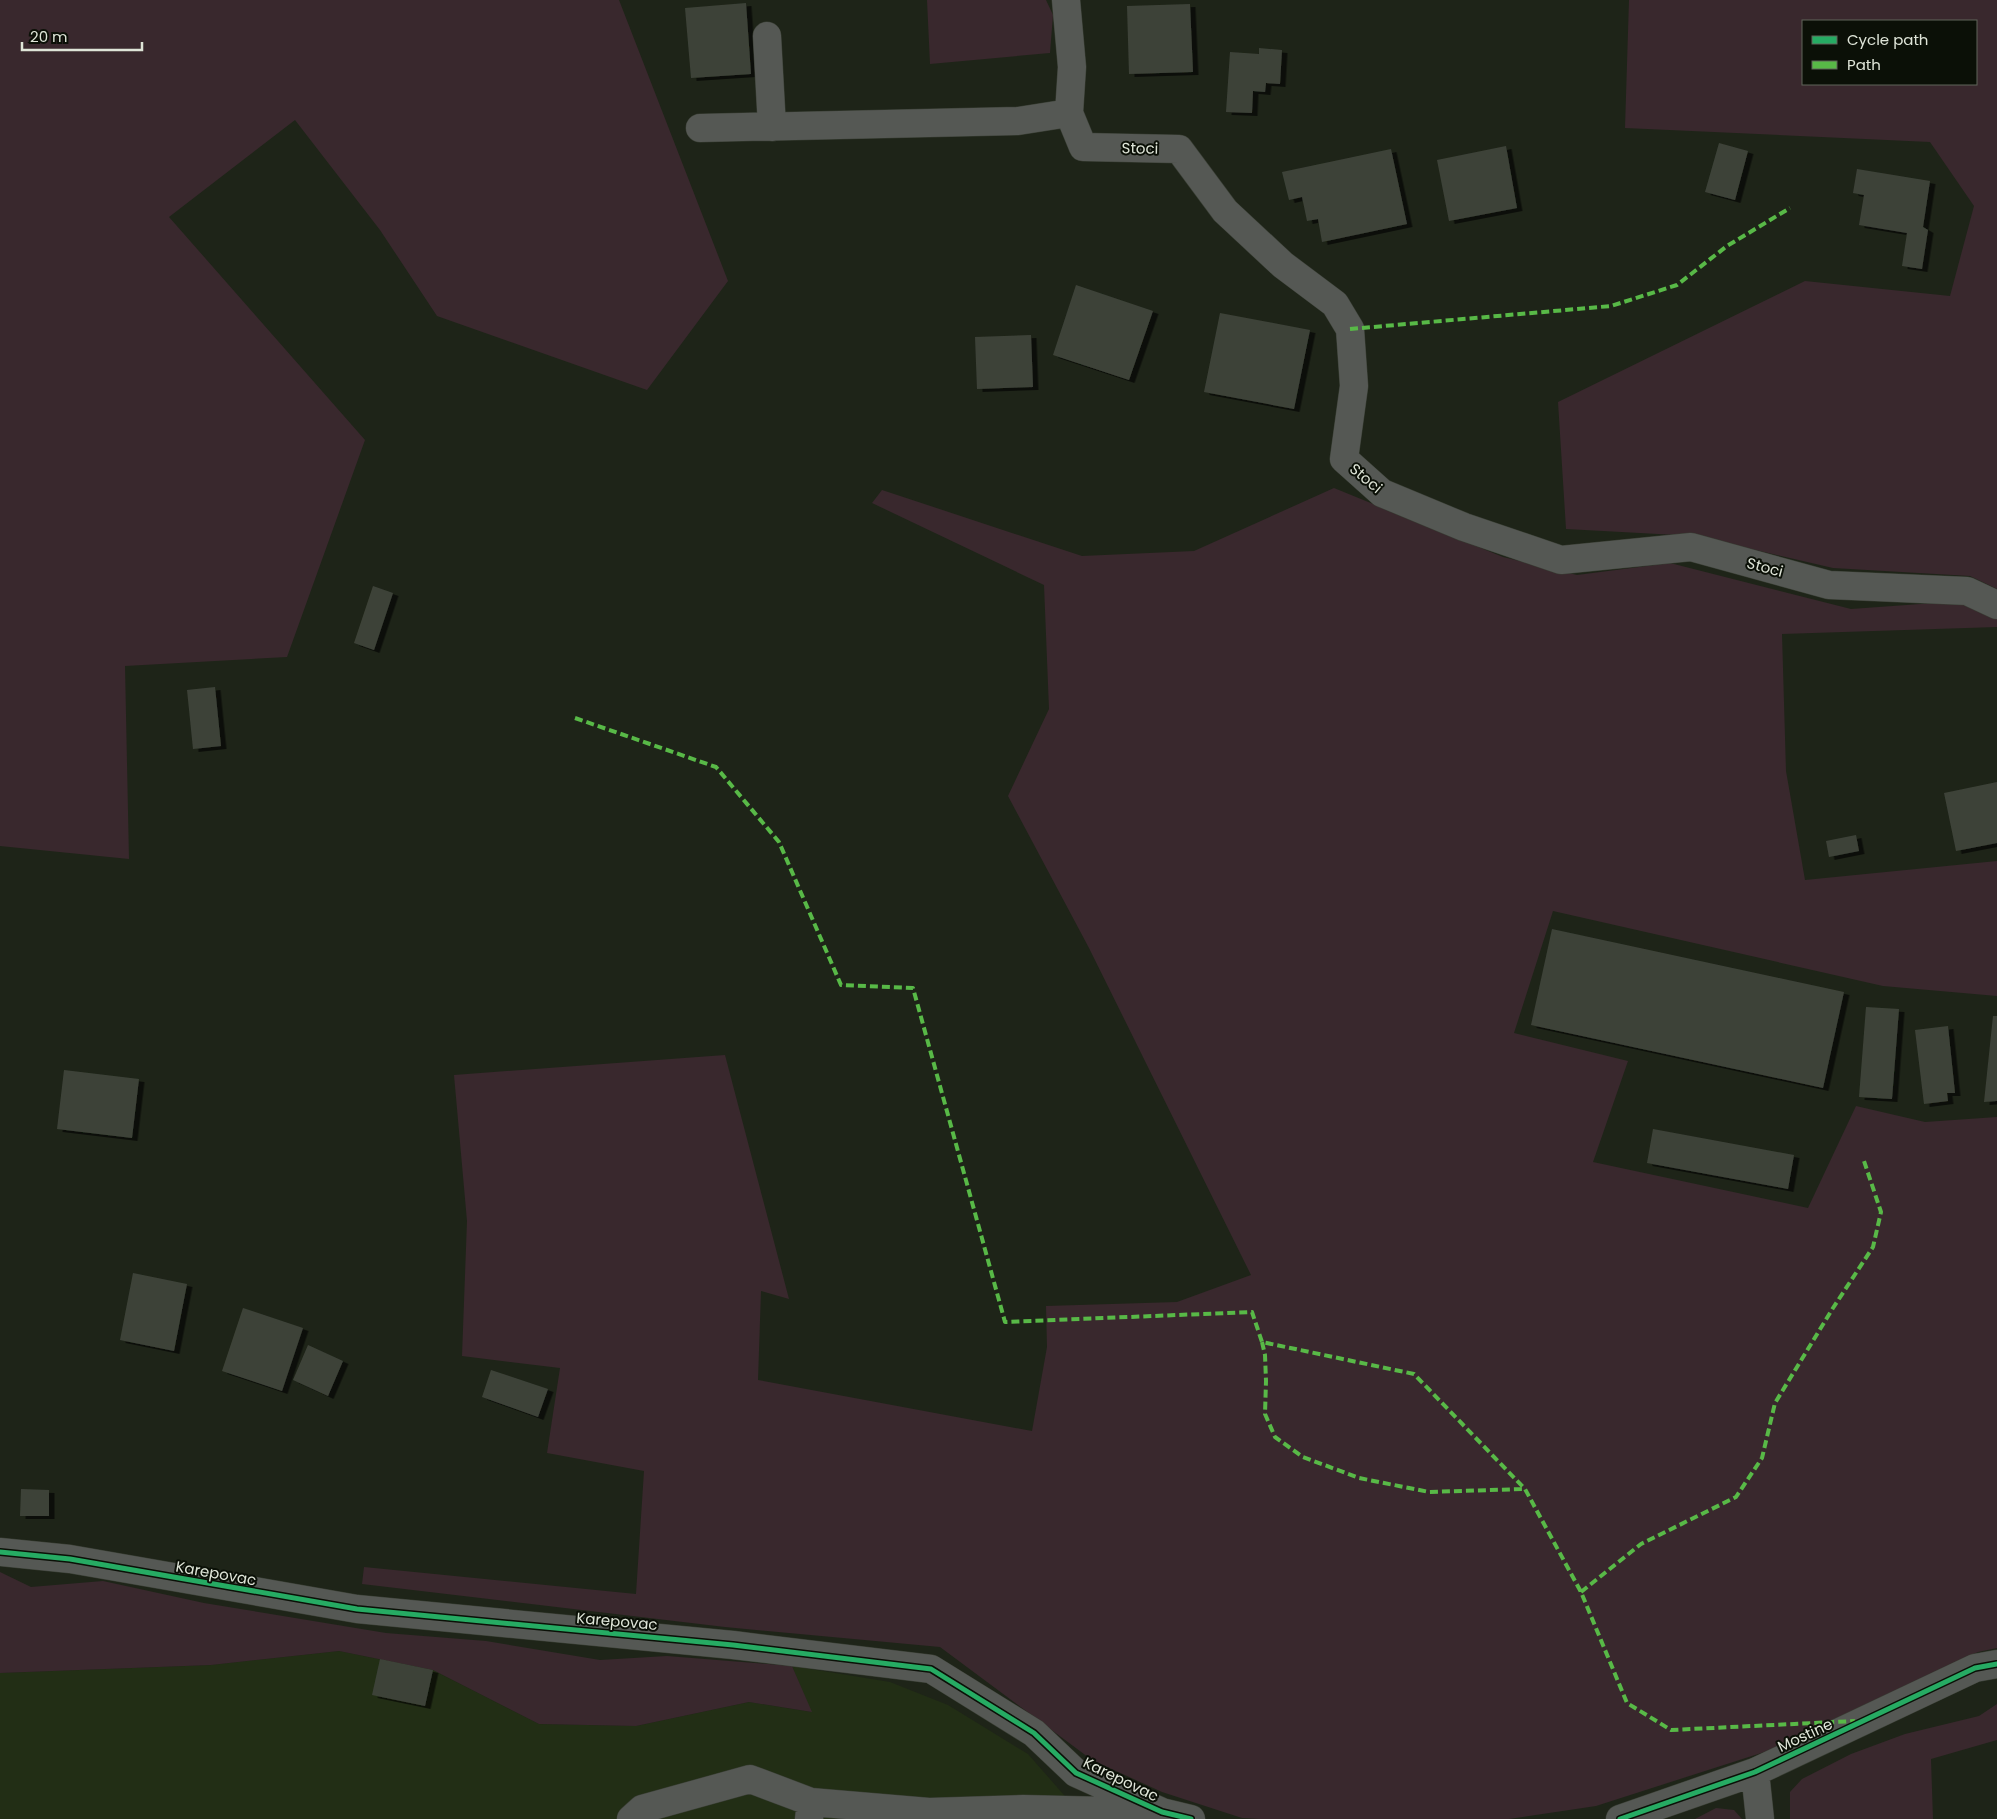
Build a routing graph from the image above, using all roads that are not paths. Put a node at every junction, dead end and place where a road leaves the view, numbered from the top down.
1 (1066, 0) edge
2 (767, 36) dead end
3 (1069, 113) junction
4 (772, 127) junction
5 (700, 128) dead end
6 (1997, 605) edge
7 (0, 1552) edge
8 (1997, 1664) edge
9 (1755, 1772) junction
10 (810, 1810) edge
11 (1162, 1812) junction
12 (631, 1819) edge
13 (1191, 1819) edge
14 (1620, 1819) edge
15 (1760, 1819) edge

1 - 3 street, Stoci
2 - 4 street
3 - 4 street
3 - 6 street, Stoci
4 - 5 street
7 - 11 street, Karepovac
8 - 9 street, Mostine
9 - 14 street, Mostine
9 - 15 street
10 - 11 street
10 - 12 street
11 - 13 street, Karepovac

